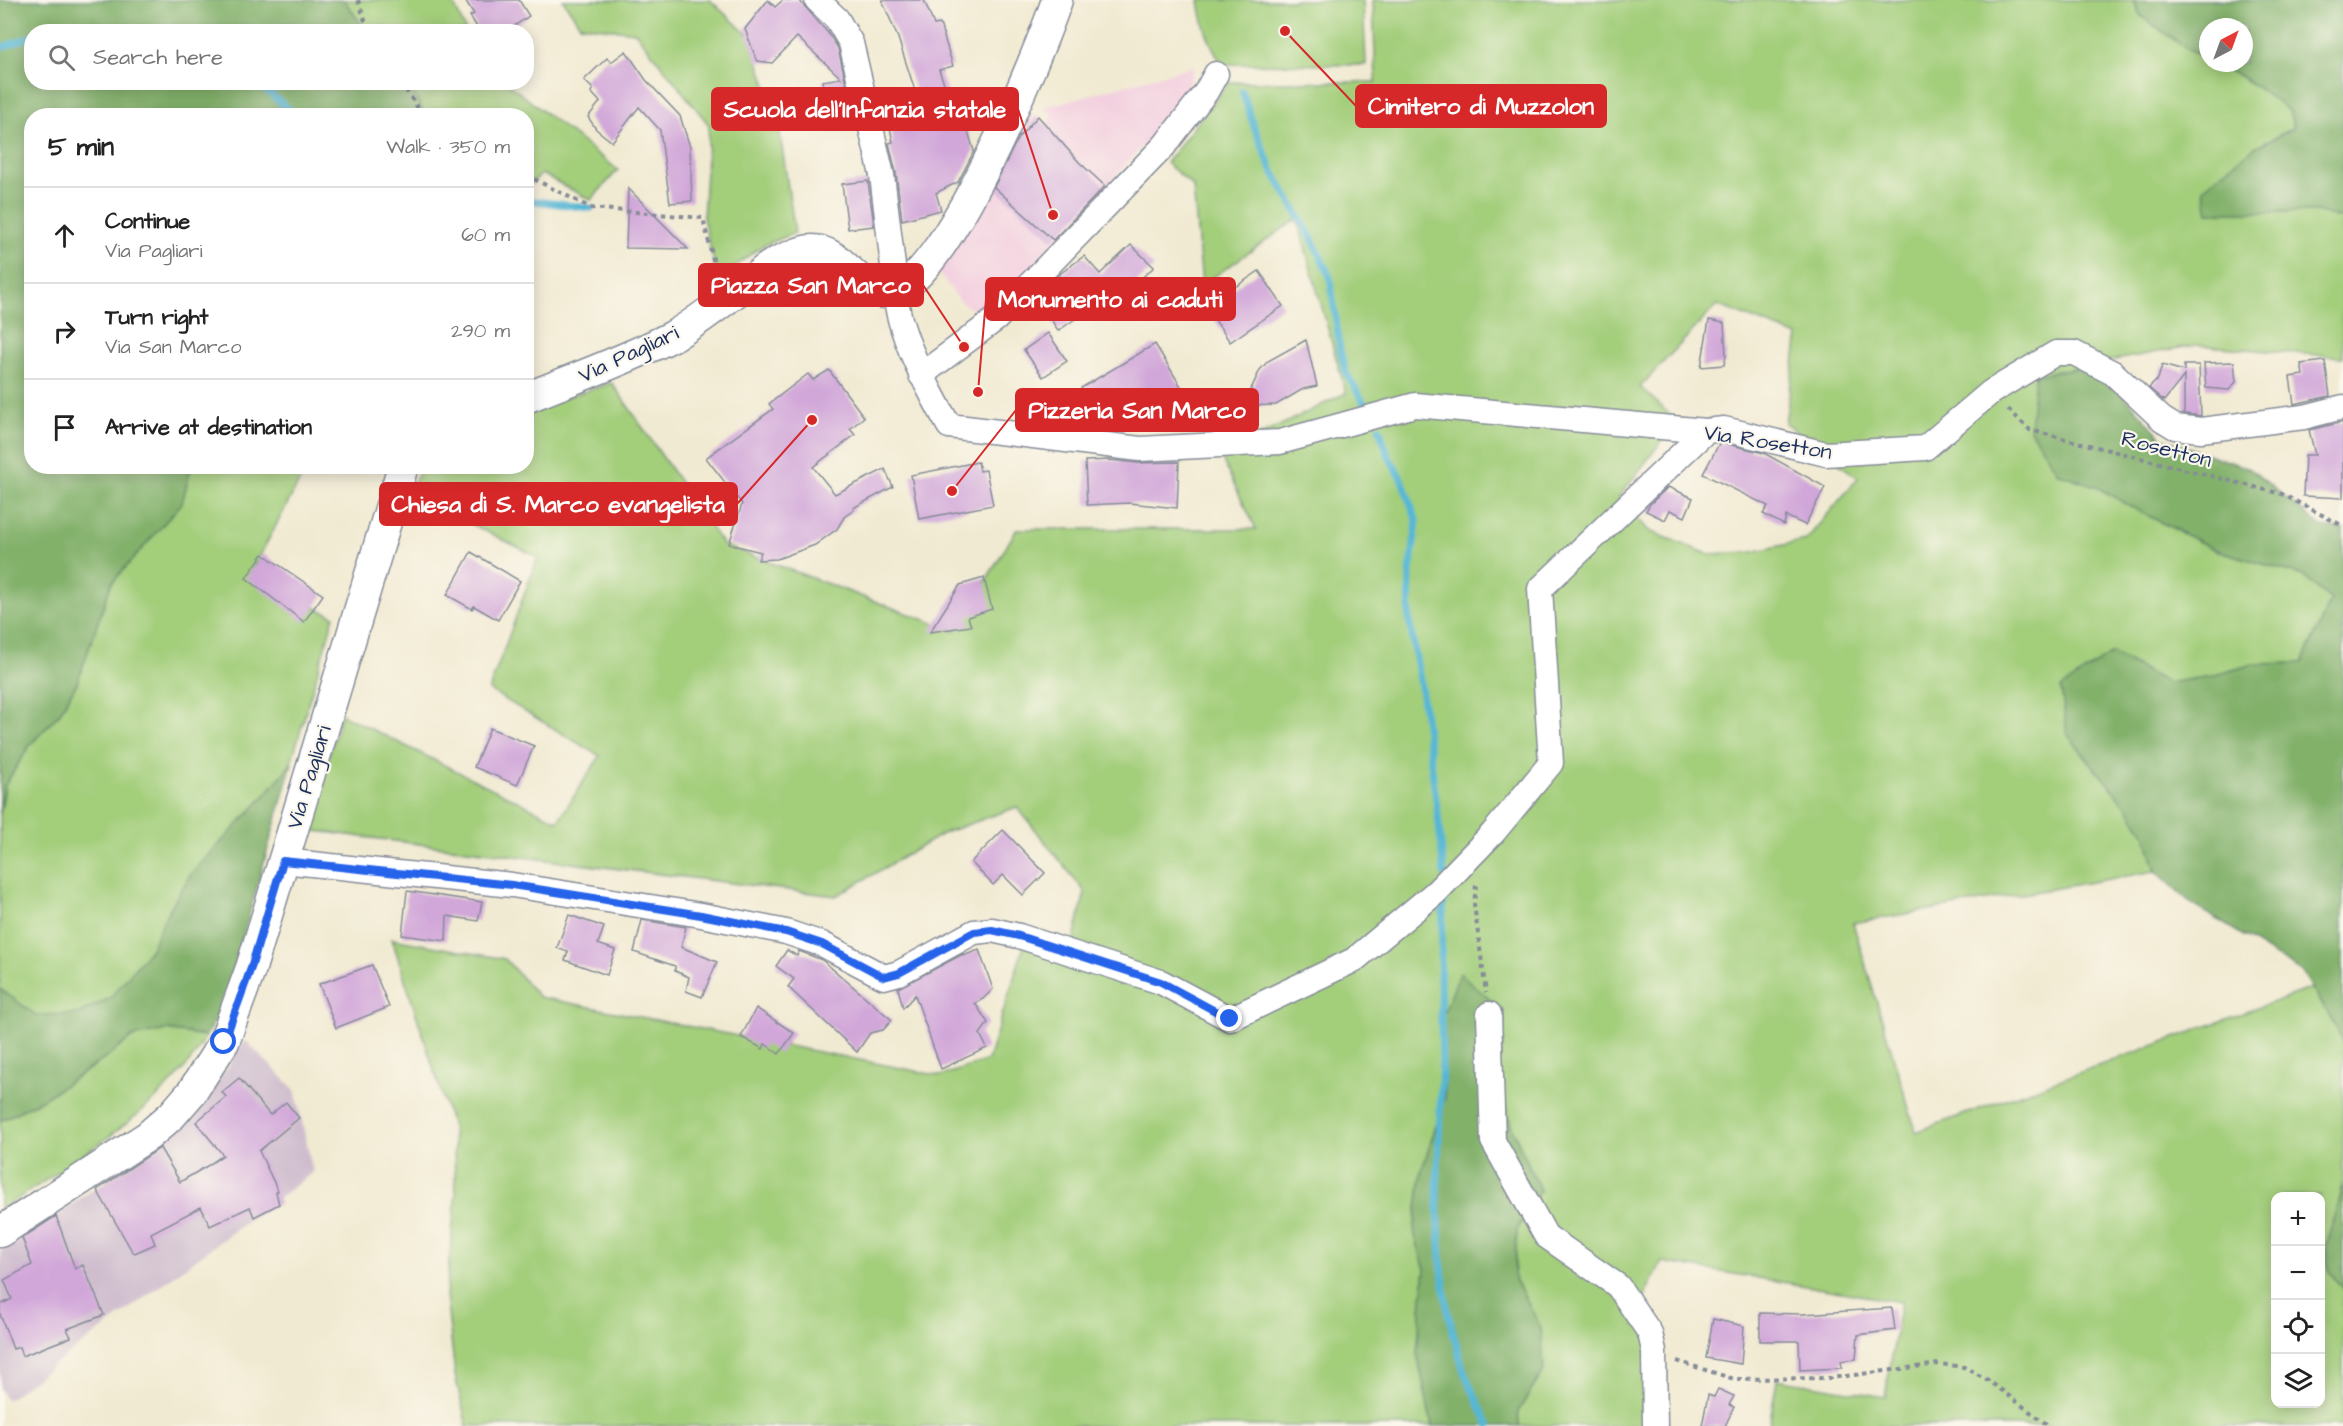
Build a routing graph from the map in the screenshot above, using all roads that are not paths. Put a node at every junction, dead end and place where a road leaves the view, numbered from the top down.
1 (818, 0) edge
2 (1057, 0) edge
3 (1216, 74) dead end
4 (887, 291) junction
5 (921, 375) junction
6 (534, 395) edge
7 (2343, 407) edge
8 (1706, 431) junction
9 (401, 474) edge
10 (283, 861) junction
11 (1489, 1014) road end
12 (0, 1232) edge
13 (1655, 1426) edge

1 - 4 street
2 - 4 street
3 - 5 street
4 - 5 street
4 - 6 street, Via Pagliari
5 - 8 street, Via Rosetton
7 - 8 street, Via Rosetton
8 - 10 street
9 - 10 street, Via Pagliari
10 - 12 street, Via Pagliari
11 - 13 street

